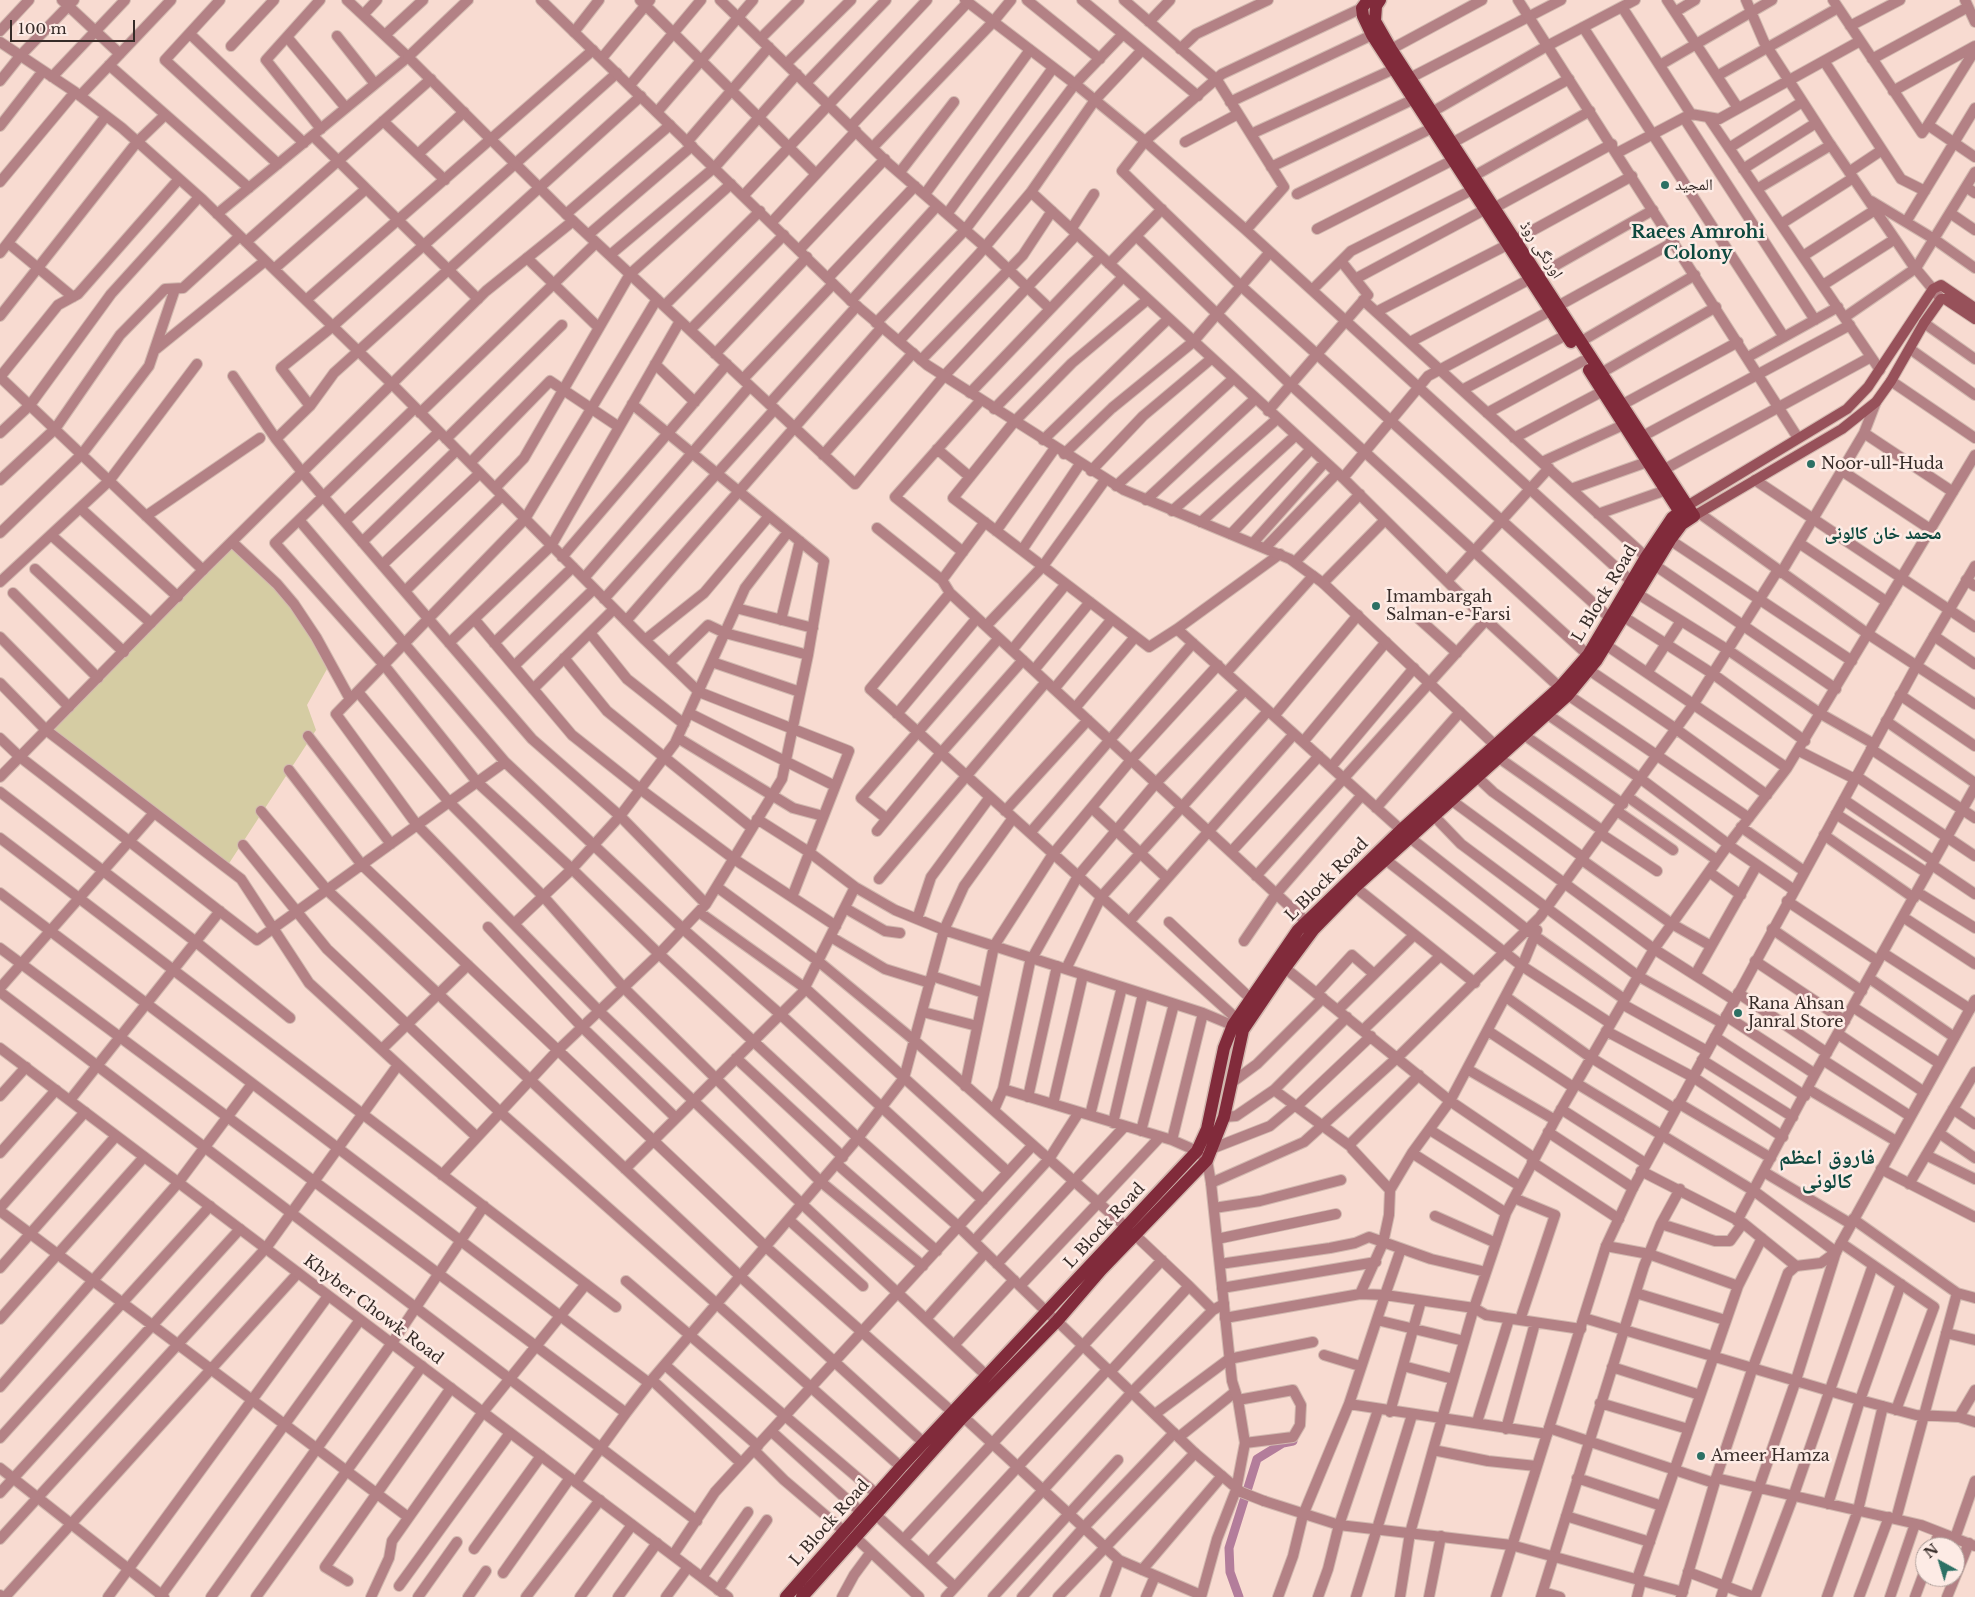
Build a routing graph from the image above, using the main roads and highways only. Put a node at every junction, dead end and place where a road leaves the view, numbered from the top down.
1 (1380, 0) edge
2 (1364, 3) edge
3 (1387, 51) junction
4 (1489, 209) junction
5 (1554, 308) junction
6 (1975, 308) edge
7 (1975, 319) edge
8 (1617, 407) junction
9 (1671, 488) junction
10 (1689, 513) junction
11 (1564, 691) junction
12 (1497, 752) junction
13 (1405, 834) junction
14 (1310, 925) junction
15 (1238, 1025) junction
16 (1224, 1048) junction
17 (1238, 1052) junction
18 (1205, 1154) junction
19 (1052, 1317) junction
20 (958, 1415) junction
21 (850, 1534) junction
22 (786, 1597) edge
23 (802, 1597) edge

1 - 3 main road, اورنگی روڈ
2 - 3 main road, اورنگی روڈ
3 - 4 main road, اورنگی روڈ
3 - 4 main road, اورنگی روڈ
4 - 5 main road, اورنگی روڈ
5 - 8 main road, اورنگی روڈ
5 - 8 main road, اورنگی روڈ
6 - 10 main road, L Block Road
7 - 10 main road, L Block Road
8 - 9 main road, اورنگی روڈ
8 - 9 main road, اورنگی روڈ
9 - 10 main road, اورنگی روڈ
10 - 11 main road, L Block Road
10 - 11 main road, L Block Road
11 - 12 main road, L Block Road
11 - 12 main road, L Block Road
12 - 13 main road, L Block Road
12 - 13 main road, L Block Road
13 - 14 main road, L Block Road
13 - 14 main road, L Block Road
14 - 15 main road, L Block Road
14 - 15 main road, L Block Road
15 - 16 main road, L Block Road
15 - 17 main road, L Block Road
16 - 17 main road
16 - 18 main road, L Block Road
17 - 18 main road, L Block Road
18 - 19 main road, L Block Road
19 - 20 main road, L Block Road
19 - 20 main road, L Block Road
20 - 21 main road, L Block Road
20 - 21 main road, L Block Road
21 - 22 main road, L Block Road
21 - 23 main road, L Block Road

